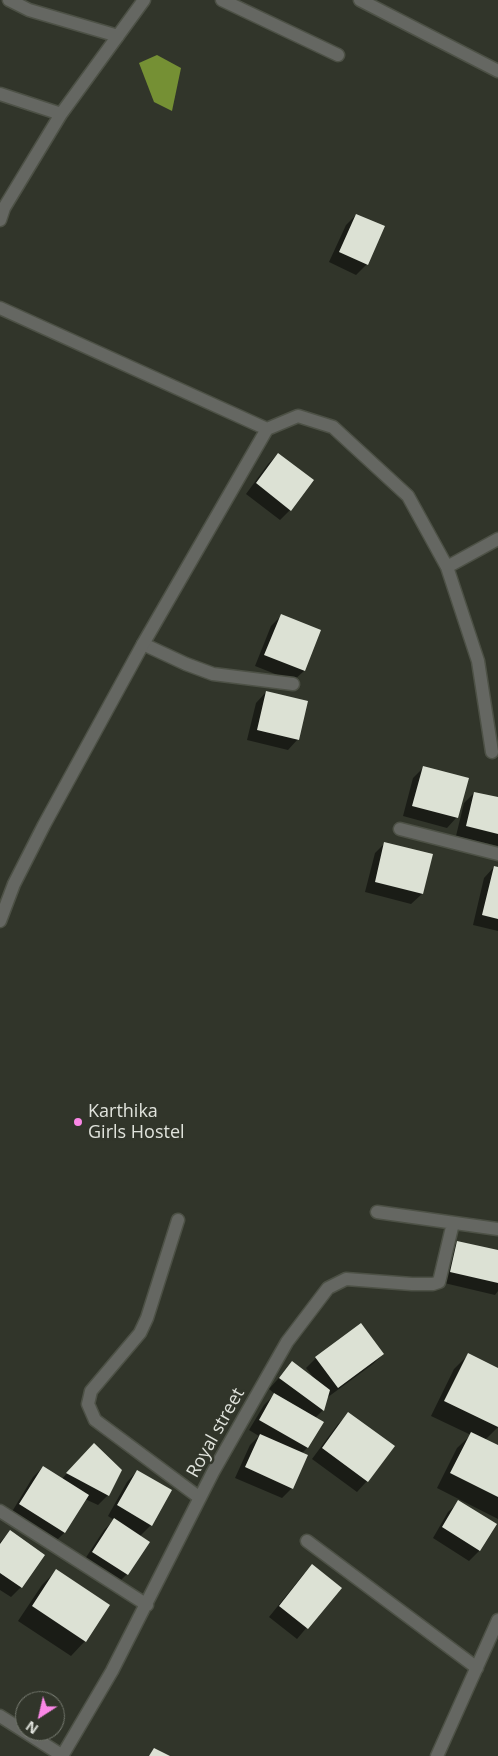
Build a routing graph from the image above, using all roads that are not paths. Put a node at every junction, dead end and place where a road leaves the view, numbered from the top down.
1 (9, 0) edge
2 (144, 0) edge
3 (222, 0) edge
4 (360, 0) edge
5 (118, 36) junction
6 (338, 55) dead end
7 (498, 71) edge
8 (0, 94) edge
9 (61, 114) junction
10 (0, 220) edge
11 (0, 308) edge
12 (267, 429) junction
13 (498, 539) edge
14 (447, 567) junction
15 (143, 644) junction
16 (293, 684) dead end
17 (492, 752) dead end
18 (400, 829) dead end
19 (498, 854) edge
20 (0, 921) edge
21 (377, 1212) dead end
22 (178, 1220) dead end
23 (453, 1223) junction
24 (498, 1229) edge
25 (200, 1498) junction
26 (0, 1510) edge
27 (307, 1541) dead end
28 (147, 1606) junction
29 (498, 1620) edge
30 (477, 1668) junction
31 (0, 1716) edge
32 (62, 1756) edge
33 (437, 1756) edge

1 - 5 street
2 - 5 street
3 - 6 street
4 - 7 street
5 - 9 street
8 - 9 street
9 - 10 street
11 - 12 street
12 - 14 street
12 - 15 street
13 - 14 street
14 - 17 street
15 - 16 street
15 - 20 street
18 - 19 street
21 - 23 street
22 - 25 street
23 - 24 street
23 - 25 street, Royal street
25 - 28 street, Royal street
26 - 28 street
27 - 30 street
28 - 32 street, Royal street
29 - 30 street
30 - 33 street
31 - 32 street

